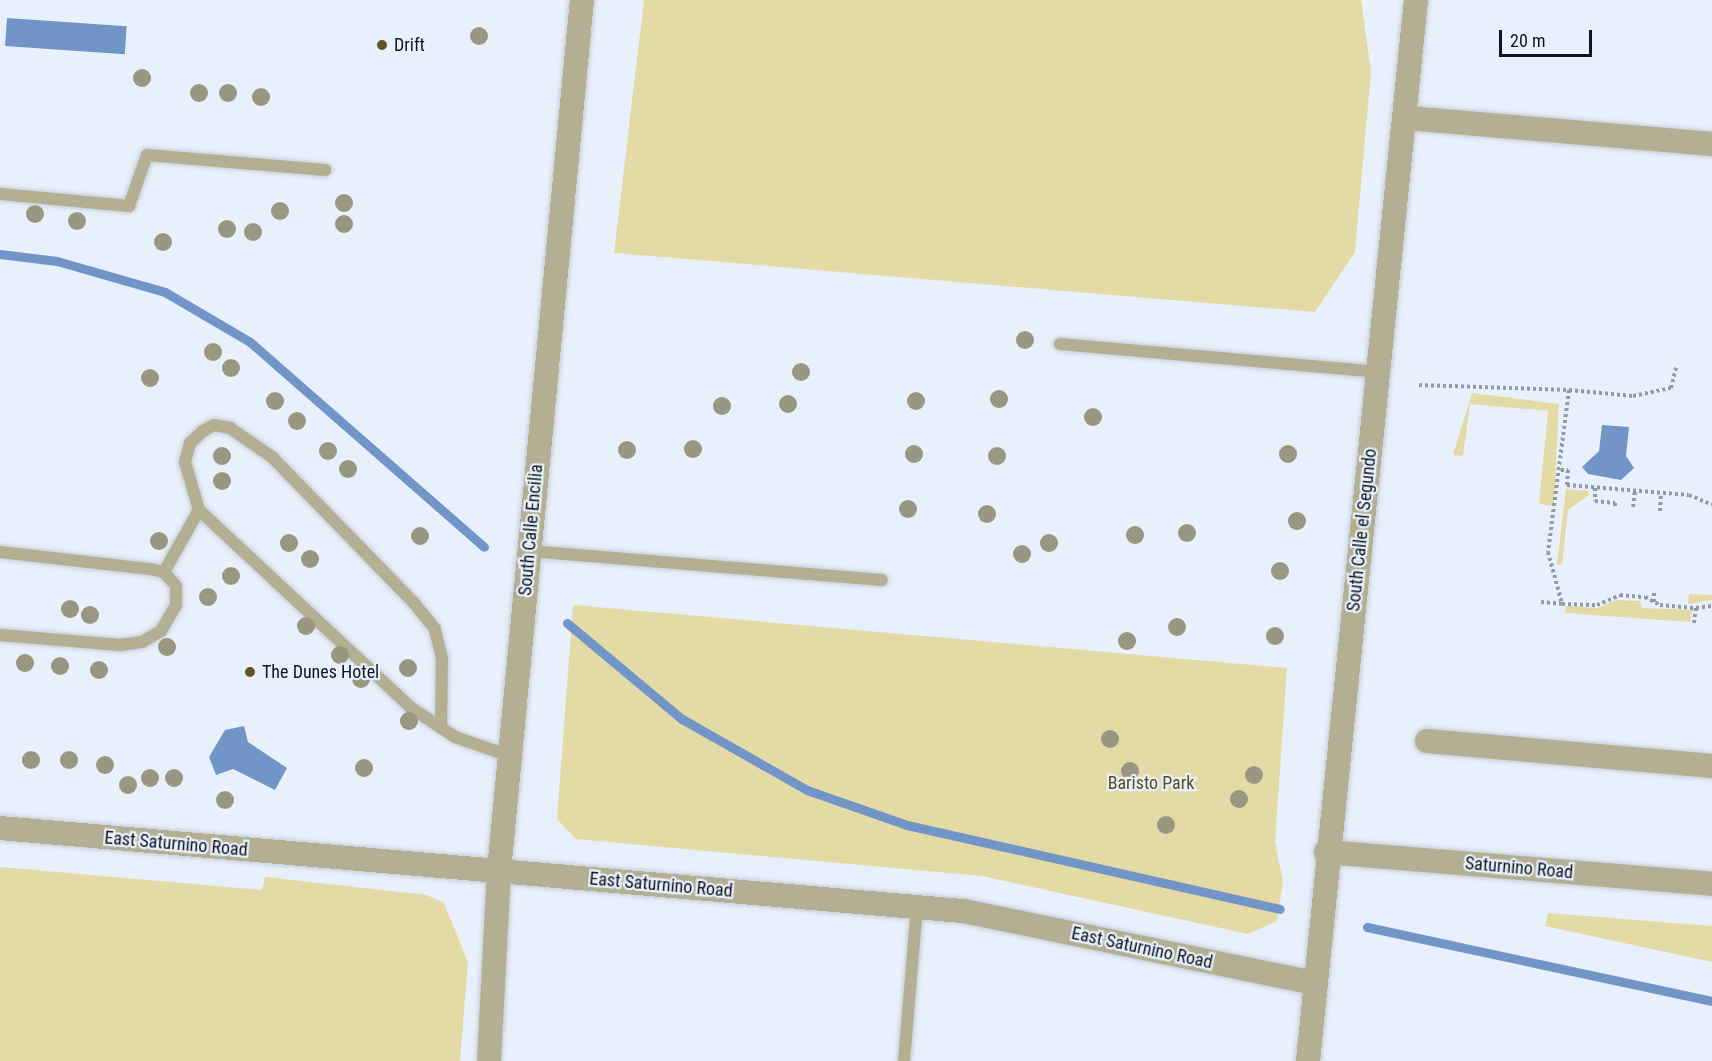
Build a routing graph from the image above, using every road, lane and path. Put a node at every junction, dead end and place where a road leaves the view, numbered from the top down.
1 (582, 0) edge
2 (1416, 0) edge
3 (1408, 118) junction
4 (1712, 144) edge
5 (325, 171) dead end
6 (0, 194) edge
7 (1060, 344) dead end
8 (1676, 368) dead end
9 (1380, 372) junction
10 (1419, 385) dead end
11 (1569, 390) junction
12 (1561, 470) junction
13 (1595, 488) junction
14 (1635, 491) junction
15 (1661, 494) junction
16 (1712, 505) edge
17 (1633, 507) dead end
18 (1615, 508) dead end
19 (199, 510) junction
20 (1660, 511) dead end
21 (529, 551) junction
22 (0, 552) edge
23 (164, 572) junction
24 (882, 580) dead end
25 (1654, 590) dead end
26 (1541, 602) dead end
27 (1654, 602) junction
28 (1562, 604) junction
29 (1712, 606) edge
30 (1696, 608) junction
31 (1694, 623) dead end
32 (0, 635) edge
33 (441, 728) junction
34 (1427, 741) dead end
35 (510, 756) junction
36 (1712, 766) edge
37 (0, 828) edge
38 (1326, 852) junction
39 (500, 871) junction
40 (1712, 884) edge
41 (917, 907) junction
42 (1315, 983) junction
43 (489, 1061) edge
44 (904, 1061) edge
45 (1308, 1061) edge

1 - 21 street, South Calle Encilia
2 - 3 street, South Calle el Segundo
3 - 4 street
3 - 9 street, South Calle el Segundo
5 - 6 lane
7 - 9 lane
8 - 11 path
9 - 38 street, South Calle el Segundo
10 - 11 path
11 - 12 path
12 - 13 path
12 - 28 path
13 - 14 path
13 - 18 path
14 - 15 path
14 - 17 path
15 - 16 path
15 - 20 path
19 - 23 lane
19 - 33 lane
19 - 33 lane
21 - 24 lane
21 - 35 street, South Calle Encilia
22 - 23 lane
23 - 32 lane
25 - 27 path
26 - 28 path
27 - 28 path
27 - 30 path
29 - 30 path
30 - 31 path
33 - 35 lane
34 - 36 street
35 - 39 street, South Calle Encilia
37 - 39 street, East Saturnino Road
38 - 40 street, Saturnino Road
38 - 42 street, South Calle el Segundo
39 - 41 street, East Saturnino Road
39 - 43 street, South Calle Encilia
41 - 42 street, East Saturnino Road
41 - 44 lane
42 - 45 street, South Calle el Segundo

